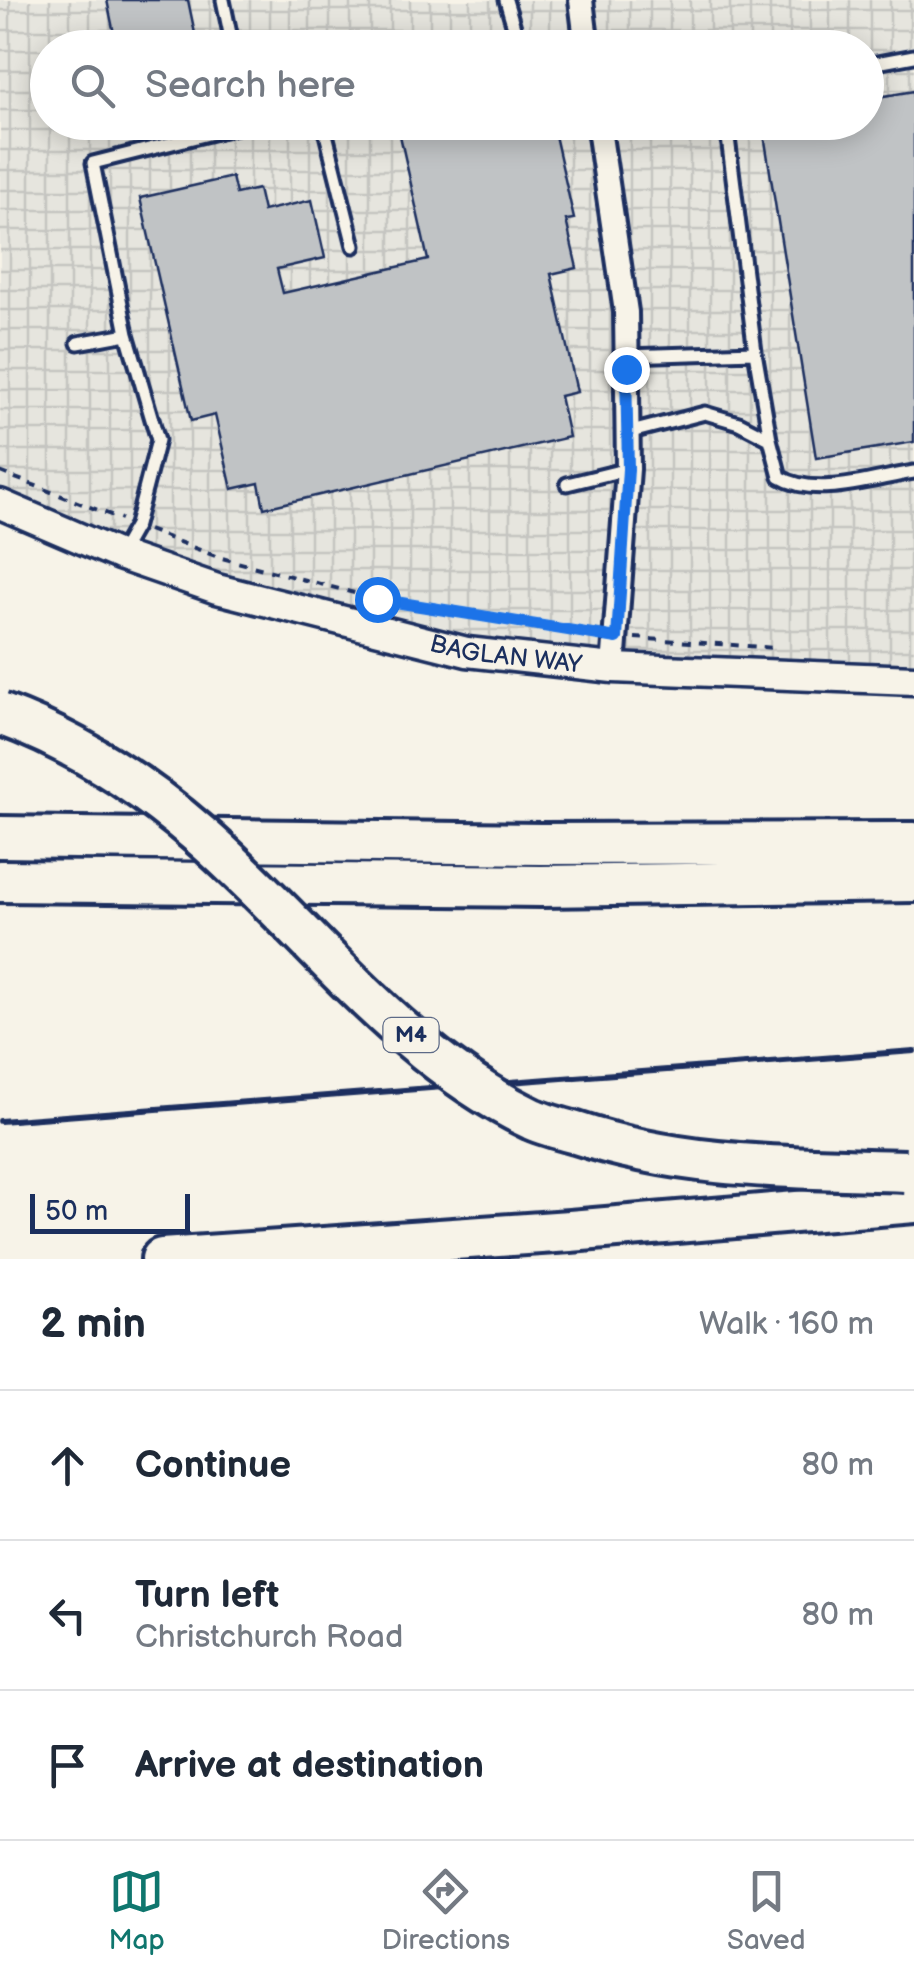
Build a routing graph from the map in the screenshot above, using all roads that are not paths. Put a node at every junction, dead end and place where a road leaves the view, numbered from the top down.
1 (223, 0) edge
2 (506, 0) edge
3 (580, 0) edge
4 (229, 30) edge
5 (515, 30) edge
6 (585, 30) edge
7 (914, 56) edge
8 (884, 62) edge
9 (184, 140) edge
10 (328, 140) edge
11 (601, 140) edge
12 (728, 140) edge
13 (354, 246) dead end
14 (128, 334) junction
15 (78, 343) dead end
16 (756, 352) junction
17 (626, 356) junction
18 (627, 433) junction
19 (770, 439) junction
20 (628, 469) junction
21 (914, 472) edge
22 (567, 484) dead end
23 (0, 504) edge
24 (119, 554) junction
25 (613, 668) junction
26 (914, 680) edge
27 (0, 714) edge
28 (0, 837) edge
29 (914, 843) edge
30 (0, 880) edge
31 (914, 880) edge
32 (911, 1181) edge
33 (162, 1259) edge

1 - 4 lane
2 - 5 lane
3 - 6 street
7 - 8 lane
9 - 14 lane
10 - 13 lane
11 - 17 street
12 - 16 lane
14 - 15 lane
14 - 24 lane
16 - 17 lane
16 - 19 lane
17 - 18 street
18 - 19 lane
18 - 20 street
19 - 21 lane
20 - 22 lane
20 - 25 street
23 - 24 street, BAGLAN WAY
24 - 25 street, BAGLAN WAY
25 - 26 street, BAGLAN WAY
27 - 32 highway, M4, bridge
28 - 29 highway
30 - 31 highway
32 - 33 highway, M4

